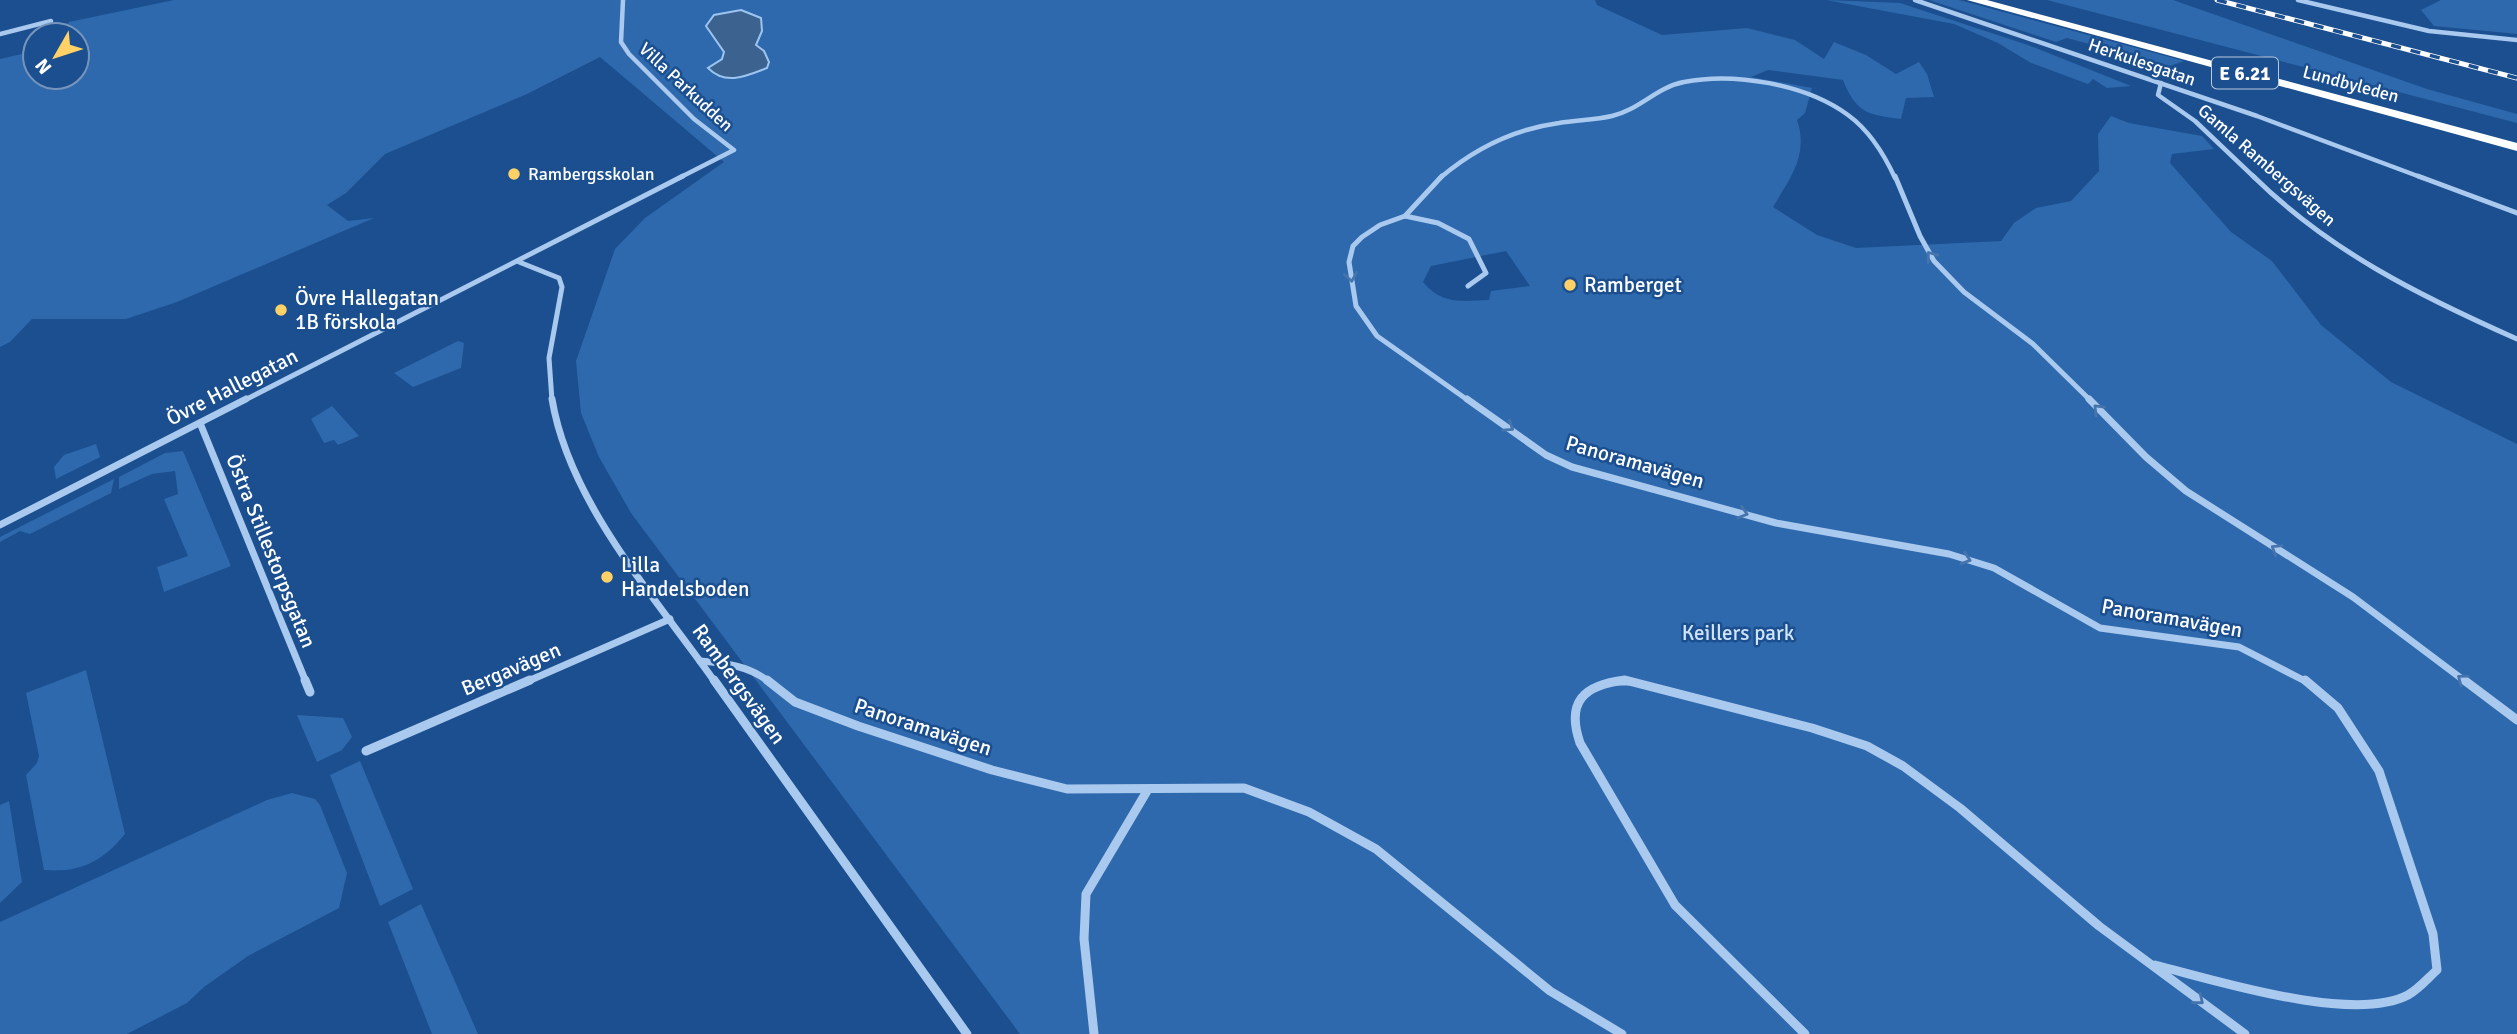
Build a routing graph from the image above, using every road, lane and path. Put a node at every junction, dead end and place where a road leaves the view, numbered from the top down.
1 (624, 0) edge
2 (1915, 0) edge
3 (1973, 0) edge
4 (2003, 0) edge
5 (2298, 0) edge
6 (21, 29) edge
7 (0, 34) edge
8 (2517, 40) edge
9 (2161, 83) junction
10 (2517, 138) edge
11 (2517, 147) edge
12 (2517, 213) edge
13 (1405, 216) junction
14 (519, 262) junction
15 (1468, 286) dead end
16 (2517, 339) edge
17 (200, 423) junction
18 (0, 525) edge
19 (670, 619) junction
20 (700, 661) junction
21 (310, 692) dead end
22 (2517, 720) edge
23 (366, 751) dead end
24 (1147, 791) junction
25 (2155, 965) junction
26 (967, 1034) edge
27 (1094, 1034) edge
28 (1622, 1034) edge
29 (1805, 1034) edge
30 (2245, 1034) edge

1 - 14 street, Villa Parkudden
2 - 9 street, Herkulesgatan
3 - 11 highway, Lundbyleden / E 6.21
4 - 10 highway, Lundbyleden / E 6.21
5 - 8 street
6 - 7 street
9 - 12 street, Herkulesgatan
9 - 16 street, Gamla Rambergsvägen
13 - 15 street
22 -> 13 street, Panoramavägen
13 -> 25 street, Panoramavägen
14 - 17 street, Övre Hallegatan
14 - 19 street, Rambergsvägen
17 - 18 street, Övre Hallegatan
17 - 21 street, Östra Stillestorpsgatan
19 - 20 street, Rambergsvägen
19 - 23 street, Bergavägen
20 - 24 street, Panoramavägen
20 - 26 street, Rambergsvägen
24 - 27 street
24 - 28 street, Panoramavägen
25 - 29 street, Panoramavägen
25 -> 30 street, Panoramavägen

